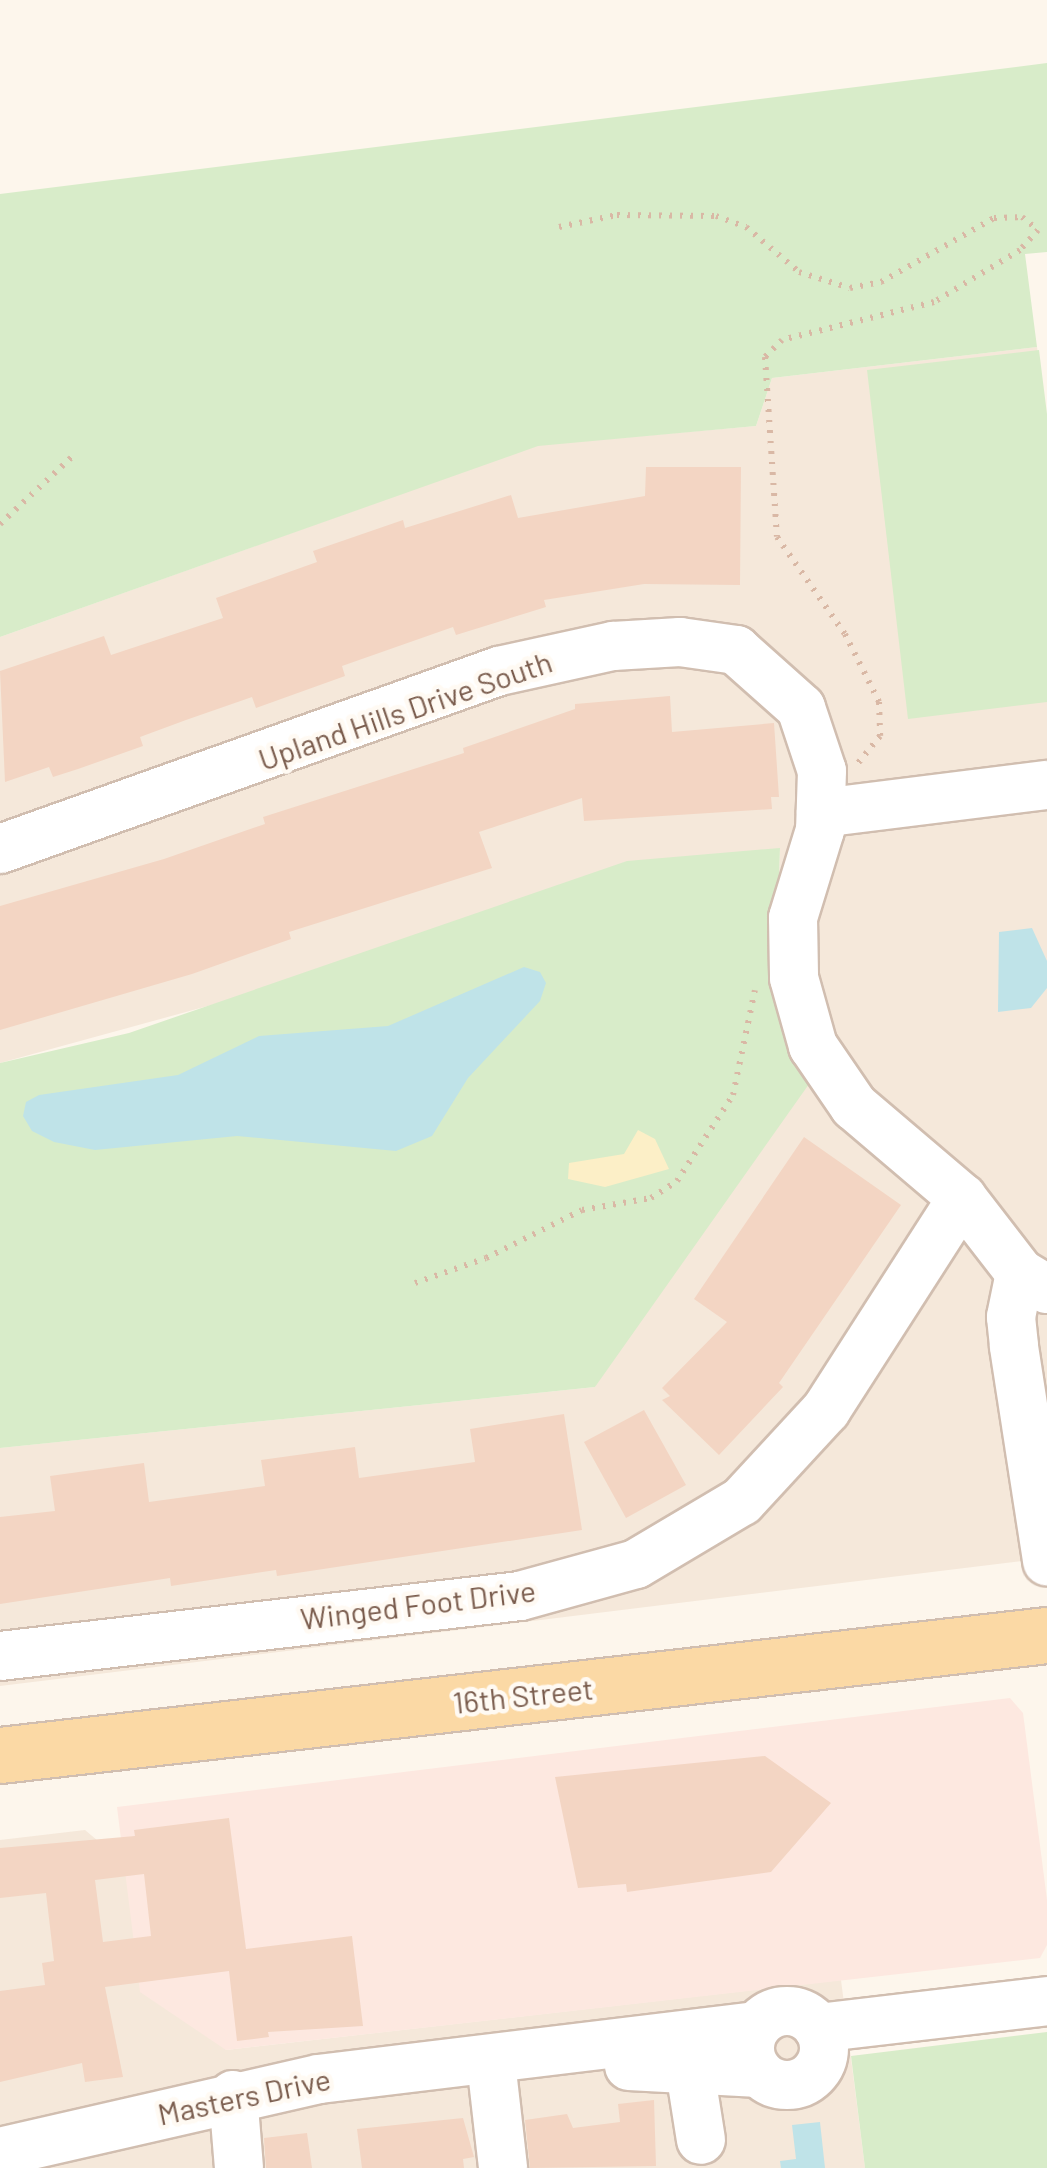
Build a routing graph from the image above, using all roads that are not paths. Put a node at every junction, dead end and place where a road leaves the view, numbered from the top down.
1 (1047, 785) edge
2 (821, 812) junction
3 (0, 849) edge
4 (962, 1198) junction
5 (1033, 1281) edge
6 (1047, 1561) edge
7 (1047, 1635) edge
8 (0, 1656) edge
9 (0, 1755) edge
10 (1047, 2001) edge
11 (757, 2026) junction
12 (818, 2028) junction
13 (687, 2052) junction
14 (491, 2062) junction
15 (759, 2073) junction
16 (233, 2095) junction
17 (701, 2140) dead end
18 (0, 2152) edge
19 (239, 2168) edge
20 (503, 2168) edge

1 - 2 street
2 - 3 street, Upland Hills Drive South
2 - 4 street, Upland Hills Drive South
4 - 5 street, Upland Hills Drive South
4 - 8 street, Winged Foot Drive
5 - 6 street, Upland Hills Drive South
7 - 9 main road, 16th Street
10 - 12 street
11 - 12 street, Masters Drive
11 - 13 street, Masters Drive
11 - 15 street
12 - 15 street, Masters Drive
13 - 14 street, Masters Drive
13 - 15 street, Masters Drive
13 - 17 street
14 - 16 street, Masters Drive
14 - 20 street
16 - 18 street, Masters Drive
16 - 19 street

